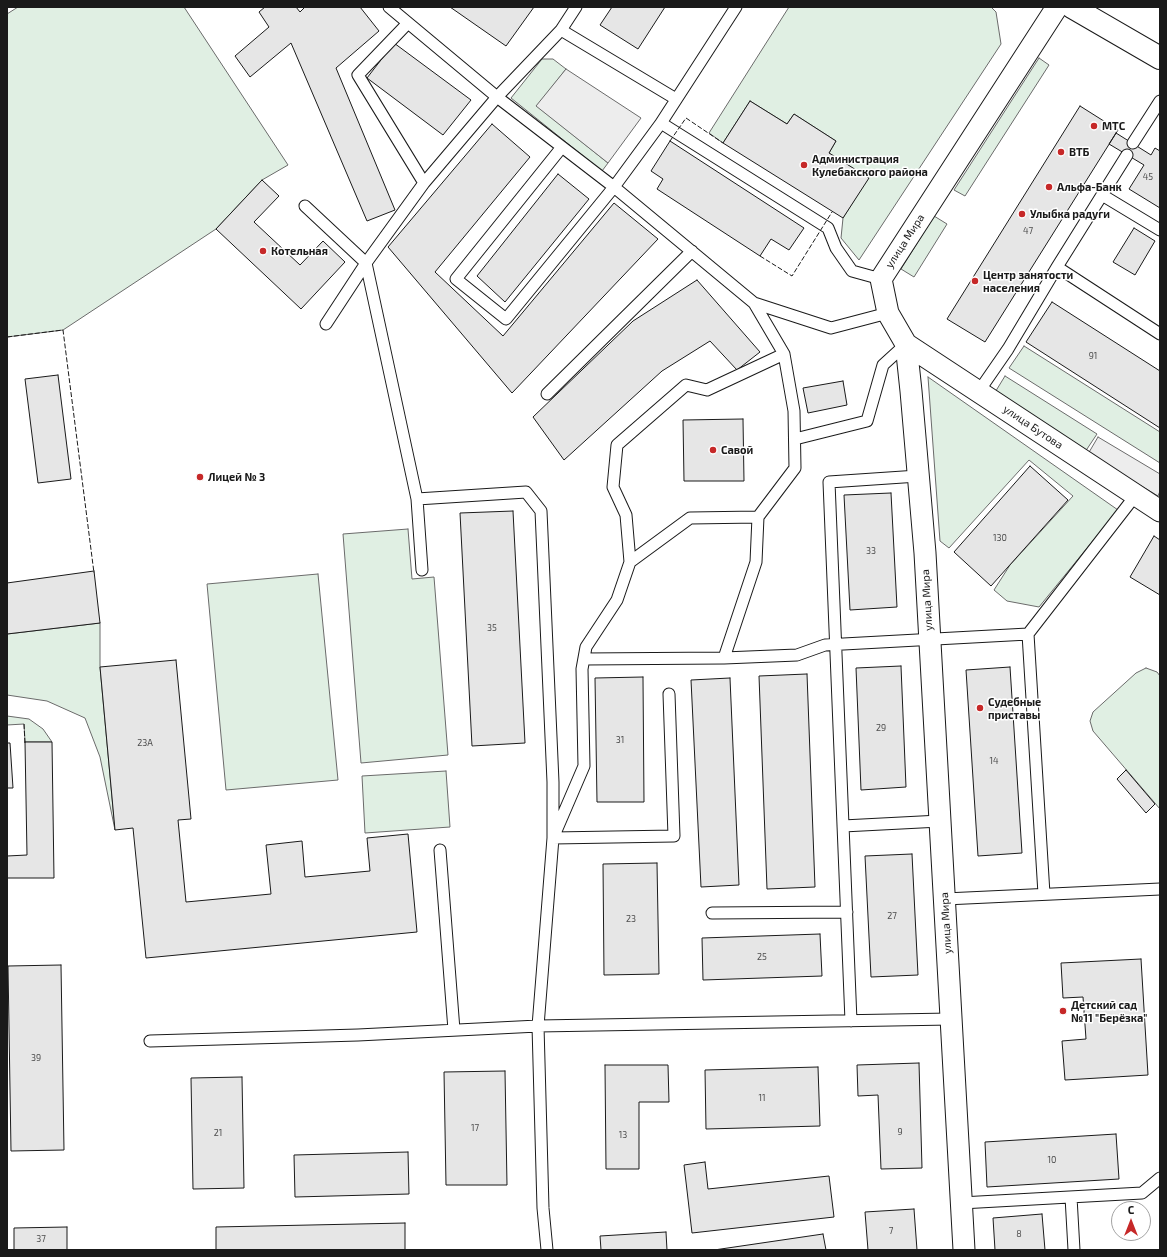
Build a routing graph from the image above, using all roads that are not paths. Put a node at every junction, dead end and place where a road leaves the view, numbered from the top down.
1 (389, 7) edge
2 (576, 7) edge
3 (736, 7) edge
4 (1057, 7) edge
5 (1072, 7) edge
6 (408, 23) junction
7 (561, 30) junction
8 (1160, 58) edge
9 (497, 97) junction
10 (676, 99) junction
11 (1160, 101) edge
12 (661, 123) junction
13 (1133, 143) dead end
14 (562, 147) junction
15 (1127, 155) dead end
16 (424, 184) junction
17 (614, 187) junction
18 (1102, 195) junction
19 (306, 206) dead end
20 (1160, 230) edge
21 (692, 251) junction
22 (366, 263) junction
23 (1057, 267) junction
24 (881, 279) junction
25 (754, 303) junction
26 (888, 313) junction
27 (326, 324) dead end
28 (1160, 334) edge
29 (906, 344) junction
30 (784, 354) junction
31 (979, 391) junction
32 (547, 394) dead end
33 (795, 439) junction
34 (918, 476) junction
35 (1135, 496) junction
36 (417, 499) junction
37 (1160, 511) edge
38 (758, 517) junction
39 (630, 562) junction
40 (422, 570) dead end
41 (1028, 634) junction
42 (930, 639) junction
43 (836, 644) junction
44 (724, 658) junction
45 (584, 659) junction
46 (669, 694) dead end
47 (940, 821) junction
48 (843, 826) junction
49 (554, 838) junction
50 (440, 850) dead end
51 (1160, 889) edge
52 (1044, 894) junction
53 (945, 899) junction
54 (846, 912) junction
55 (712, 913) dead end
56 (951, 1019) junction
57 (851, 1021) junction
58 (538, 1026) junction
59 (454, 1030) junction
60 (150, 1041) dead end
61 (1160, 1178) edge
62 (1071, 1197) junction
63 (961, 1203) junction
64 (547, 1250) edge
65 (964, 1250) edge
66 (1074, 1250) edge

1 - 6 lane
2 - 7 lane
3 - 10 lane
4 - 24 street, улица Мира
5 - 8 street
6 - 9 lane
6 - 16 lane
7 - 9 lane
7 - 10 lane
9 - 14 lane
9 - 16 lane
10 - 12 lane
11 - 13 lane
12 - 17 lane
12 - 24 lane
14 - 17 lane
14 - 17 lane
15 - 18 lane
16 - 22 lane
17 - 21 lane
18 - 20 lane
18 - 23 lane
19 - 22 lane
21 - 25 lane
21 - 32 lane
22 - 27 lane
22 - 36 lane
23 - 28 lane
23 - 31 lane
24 - 26 street, улица Мира
25 - 26 lane
25 - 30 lane
26 - 29 street, улица Мира
29 - 31 street, улица Бутова
29 - 33 lane
29 - 34 street, улица Мира
30 - 33 lane
30 - 39 lane
31 - 35 street, улица Бутова
33 - 38 lane
34 - 42 street, улица Мира
34 - 43 lane
35 - 37 street, улица Бутова
35 - 41 lane
36 - 40 lane
36 - 49 lane
38 - 39 lane
38 - 44 lane
39 - 45 lane
41 - 42 lane
41 - 52 lane
42 - 43 lane
42 - 47 street, улица Мира
43 - 44 lane
43 - 48 lane
44 - 45 lane
45 - 49 lane
46 - 49 lane
47 - 48 lane
47 - 53 street, улица Мира
48 - 54 lane
49 - 58 lane
50 - 59 lane
51 - 52 lane
52 - 53 lane
53 - 56 street, улица Мира
54 - 55 lane
54 - 57 lane
56 - 57 lane
56 - 63 street, улица Мира
57 - 58 lane
58 - 59 lane
58 - 64 lane
59 - 60 lane
61 - 62 lane
62 - 63 lane
62 - 66 lane
63 - 65 street, улица Мира

